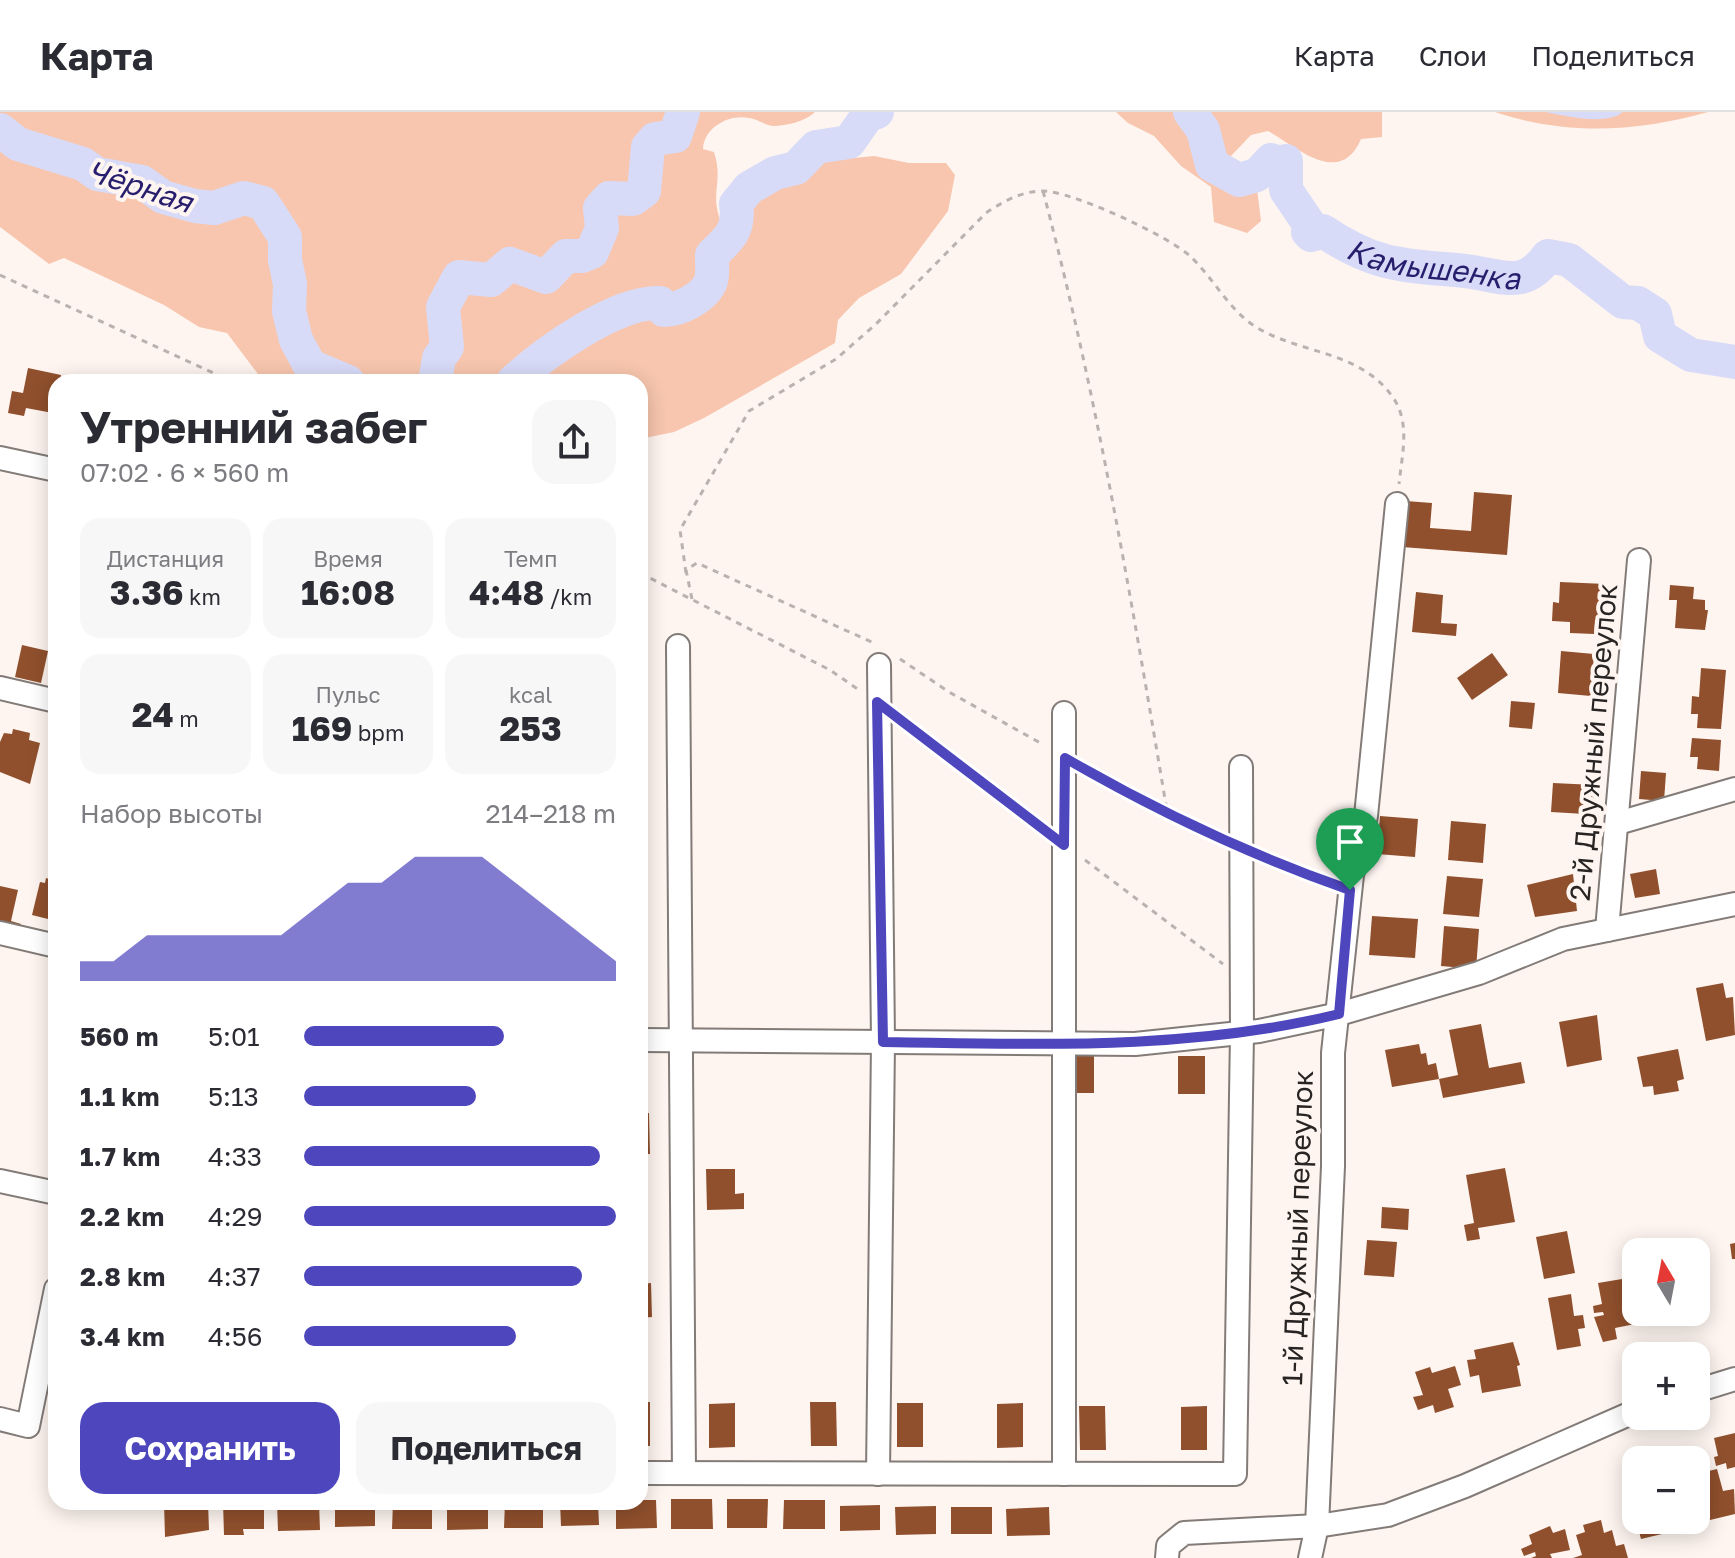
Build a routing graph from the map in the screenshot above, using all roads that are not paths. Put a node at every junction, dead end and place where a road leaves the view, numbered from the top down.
1 (0, 458) edge
2 (48, 468) edge
3 (1397, 504) road end
4 (1639, 560) dead end
5 (678, 646) dead end
6 (882, 654) road end
7 (0, 688) edge
8 (48, 699) edge
9 (1064, 713) dead end
10 (1241, 767) dead end
11 (1735, 789) edge
12 (1618, 823) junction
13 (1735, 904) edge
14 (1607, 930) junction
15 (0, 933) edge
16 (48, 944) edge
17 (1339, 1014) junction
18 (1242, 1033) junction
19 (648, 1040) edge
20 (679, 1040) junction
21 (883, 1042) junction
22 (1061, 1044) junction
23 (0, 1181) edge
24 (48, 1191) edge
25 (48, 1328) edge
26 (1735, 1379) edge
27 (1710, 1387) edge
28 (1622, 1417) edge
29 (0, 1419) edge
30 (648, 1473) edge
31 (684, 1473) junction
32 (878, 1474) junction
33 (1064, 1474) junction
34 (1317, 1526) junction
35 (1167, 1558) edge
36 (1310, 1558) edge

1 - 2 street
3 - 17 street, 1-й Дружный переулок
4 - 12 street, 2-й Дружный переулок
5 - 20 street
6 - 21 street
7 - 8 street
9 - 22 street
10 - 18 street
11 - 12 street
12 - 14 street, 2-й Дружный переулок
13 - 14 street
14 - 17 street
15 - 16 street
17 - 18 street
17 - 34 street, 1-й Дружный переулок
18 - 22 street
18 - 33 street
19 - 20 street
20 - 21 street
20 - 31 street
21 - 22 street
21 - 32 street
22 - 33 street
23 - 24 street
25 - 29 street
26 - 27 street
28 - 34 street
30 - 31 street
31 - 32 street
32 - 33 street
34 - 35 street
34 - 36 street, 1-й Дружный переулок

